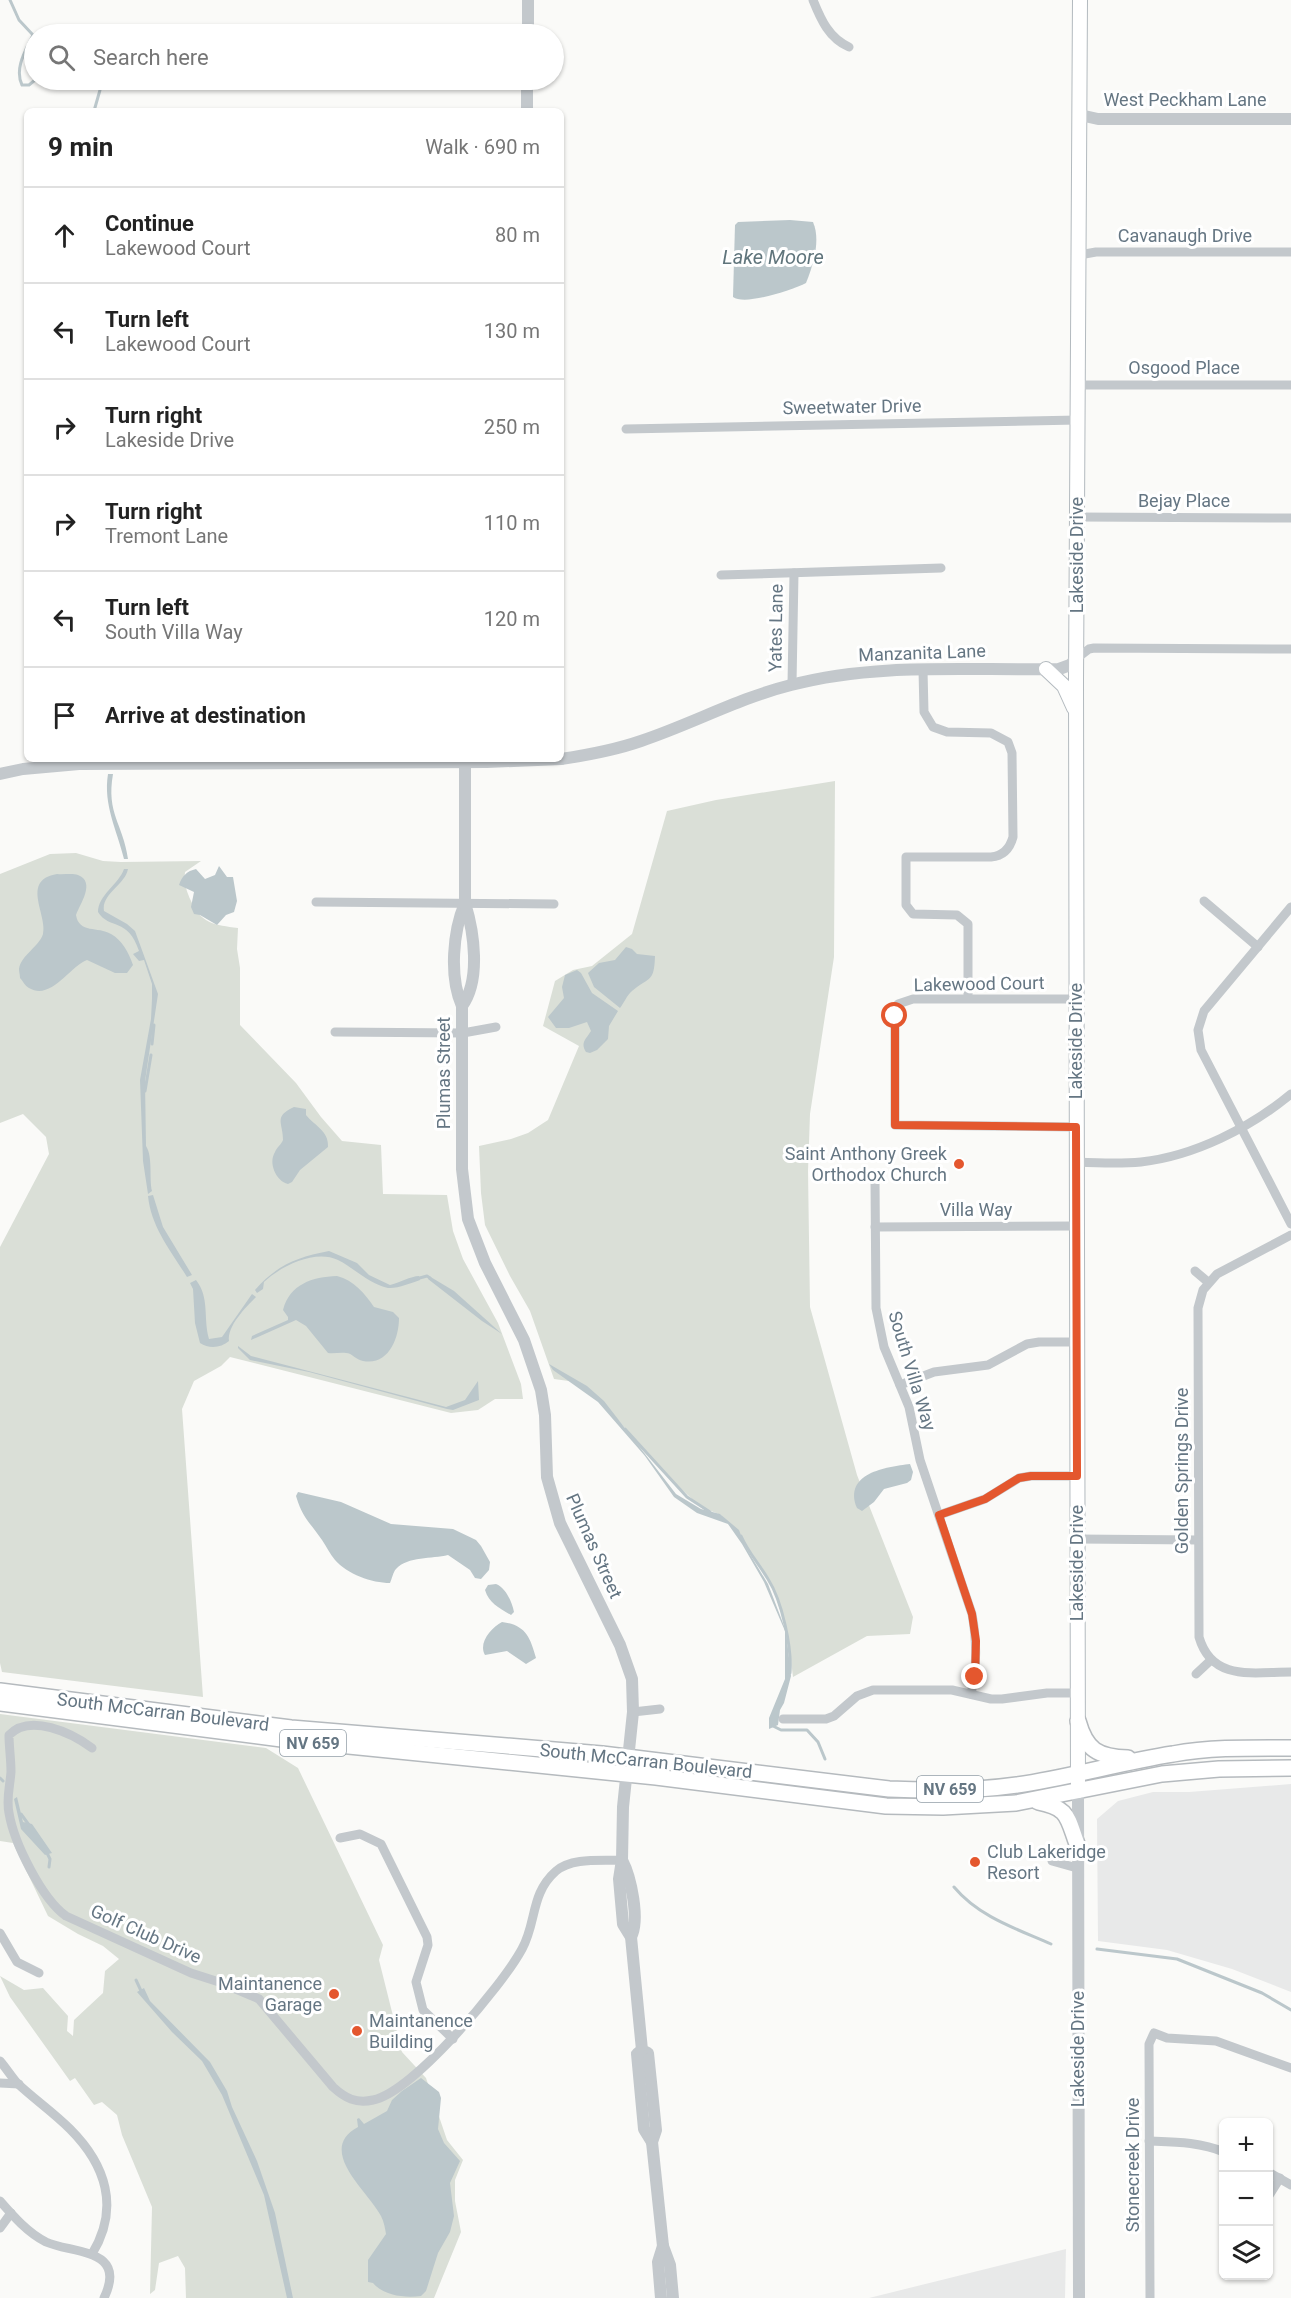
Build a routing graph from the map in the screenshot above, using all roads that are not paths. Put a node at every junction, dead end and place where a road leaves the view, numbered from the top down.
1 (528, 0) edge
2 (813, 0) edge
3 (1080, 0) edge
4 (528, 24) edge
5 (849, 47) dead end
6 (527, 90) edge
7 (527, 108) edge
8 (1080, 115) junction
9 (1291, 119) edge
10 (1291, 252) edge
11 (1079, 255) junction
12 (1078, 385) junction
13 (1291, 385) edge
14 (1078, 420) junction
15 (626, 429) dead end
16 (1077, 518) junction
17 (1291, 518) edge
18 (941, 568) dead end
19 (794, 573) junction
20 (721, 575) dead end
21 (1291, 649) edge
22 (1076, 659) junction
23 (1046, 669) junction
24 (923, 670) junction
25 (792, 684) junction
26 (1076, 710) junction
27 (564, 758) edge
28 (294, 762) edge
29 (465, 762) edge
30 (0, 774) edge
31 (1204, 901) dead end
32 (315, 902) dead end
33 (465, 903) junction
34 (554, 904) dead end
35 (1291, 907) edge
36 (1258, 947) junction
37 (968, 999) junction
38 (1076, 999) junction
39 (462, 1006) junction
40 (496, 1027) dead end
41 (336, 1032) dead end
42 (463, 1033) junction
43 (1291, 1094) edge
44 (1076, 1127) junction
45 (1241, 1127) junction
46 (1076, 1162) junction
47 (875, 1180) dead end
48 (1291, 1224) edge
49 (1076, 1226) junction
50 (875, 1227) junction
51 (1291, 1235) edge
52 (1195, 1271) dead end
53 (1208, 1282) junction
54 (1077, 1342) junction
55 (900, 1385) junction
56 (1077, 1476) junction
57 (939, 1515) junction
58 (1077, 1539) junction
59 (1198, 1540) junction
60 (1211, 1660) junction
61 (1291, 1672) edge
62 (1196, 1674) dead end
63 (0, 1691) edge
64 (1078, 1693) junction
65 (971, 1694) junction
66 (0, 1703) edge
67 (660, 1708) dead end
68 (633, 1712) junction
69 (783, 1719) dead end
70 (1078, 1721) junction
71 (92, 1748) dead end
72 (1291, 1748) edge
73 (629, 1758) junction
74 (1146, 1759) junction
75 (1291, 1768) edge
76 (1078, 1774) junction
77 (627, 1775) junction
78 (889, 1789) junction
79 (1078, 1791) junction
80 (790, 1795) junction
81 (1029, 1801) junction
82 (340, 1839) dead end
83 (1077, 1844) junction
84 (622, 1860) junction
85 (1052, 1861) dead end
86 (1077, 1868) junction
87 (0, 1933) edge
88 (39, 1972) dead end
89 (453, 2039) junction
90 (0, 2061) edge
91 (1291, 2068) edge
92 (0, 2084) edge
93 (19, 2084) junction
94 (1149, 2141) junction
95 (1219, 2151) edge
96 (1273, 2174) edge
97 (1280, 2178) junction
98 (1291, 2185) edge
99 (1273, 2190) edge
100 (0, 2201) edge
101 (10, 2213) junction
102 (0, 2228) edge
103 (663, 2246) junction
104 (92, 2254) junction
105 (104, 2298) edge
106 (662, 2298) edge
107 (673, 2298) edge
108 (1079, 2298) edge
109 (1150, 2298) edge

1 - 4 street
2 - 5 street
3 - 8 main road, Lakeside Drive
6 - 7 street
8 - 9 street, West Peckham Lane
8 - 11 main road, Lakeside Drive
10 - 11 street, Cavanaugh Drive
11 - 12 main road, Lakeside Drive
12 - 13 street, Osgood Place
12 - 14 main road, Lakeside Drive
14 - 15 street, Sweetwater Drive
14 - 16 main road, Lakeside Drive
16 - 17 street, Bejay Place
16 - 22 main road, Lakeside Drive
18 - 19 street, Yates Lane
19 - 20 street, Yates Lane
19 - 25 street, Yates Lane
21 - 22 street, Manzanita Lane
22 - 23 street, Manzanita Lane
22 - 26 main road, Lakeside Drive
23 - 24 street, Manzanita Lane
23 - 26 main road
24 - 25 street, Manzanita Lane
24 - 37 street
25 - 27 street, Manzanita Lane
26 - 38 main road, Lakeside Drive
28 - 30 street, Manzanita Lane
29 - 33 street, Plumas Street
31 - 36 street
32 - 33 street
33 - 34 street
33 - 39 street, Plumas Street
33 - 39 street, Plumas Street
35 - 36 street
36 - 45 street
37 - 38 street, Lakewood Court
37 - 44 street, Lakewood Court
38 - 44 main road, Lakeside Drive
39 - 42 street, Plumas Street
40 - 42 street
41 - 42 street
42 - 68 street, Plumas Street
43 - 45 street
44 - 46 main road, Lakeside Drive
45 - 46 street
45 - 48 street
46 - 49 main road, Lakeside Drive
47 - 50 street, South Villa Way
49 - 50 street, Villa Way
49 - 54 main road, Lakeside Drive
50 - 55 street, South Villa Way
51 - 53 street
52 - 53 street
53 - 59 street, Golden Springs Drive
54 - 55 street
54 - 56 main road, Lakeside Drive
55 - 57 street, South Villa Way
56 - 57 street
56 - 58 main road, Lakeside Drive
57 - 65 street, South Villa Way
58 - 59 street
58 - 64 main road, Lakeside Drive
59 - 60 street, Golden Springs Drive
60 - 61 street
60 - 62 street
63 - 73 main road, South McCarran Boulevard / NV 659
64 - 65 street
64 - 70 main road, Lakeside Drive
65 - 69 street
66 - 77 main road, South McCarran Boulevard / NV 659
67 - 68 street
68 - 73 street, Plumas Street
70 - 74 main road
70 - 76 main road, Lakeside Drive
71 - 89 street, Golf Club Drive
72 - 74 main road, South McCarran Boulevard / NV 659
73 - 77 street, Plumas Street
73 - 78 main road, South McCarran Boulevard / NV 659
74 - 76 main road, South McCarran Boulevard / NV 659
75 - 79 main road, South McCarran Boulevard / NV 659
76 - 78 main road, South McCarran Boulevard / NV 659
76 - 79 main road, Lakeside Drive
77 - 80 main road, South McCarran Boulevard / NV 659
77 - 84 street, Plumas Street
78 - 80 main road
79 - 81 main road, South McCarran Boulevard / NV 659
79 - 83 street, Lakeside Drive
80 - 81 main road, South McCarran Boulevard / NV 659
81 - 83 main road
82 - 89 street
83 - 86 street, Lakeside Drive
84 - 89 street, Golf Club Drive
84 - 103 street, Plumas Street
85 - 86 street
86 - 108 street, Lakeside Drive
87 - 88 street
90 - 93 street
91 - 94 street, Stonecreek Drive
92 - 93 street
93 - 104 street
94 - 95 street
94 - 109 street, Stonecreek Drive
96 - 97 street
97 - 98 street
97 - 99 street
100 - 101 street
101 - 102 street
101 - 104 street
103 - 106 street, Plumas Street
103 - 107 street, Plumas Street
104 - 105 street

